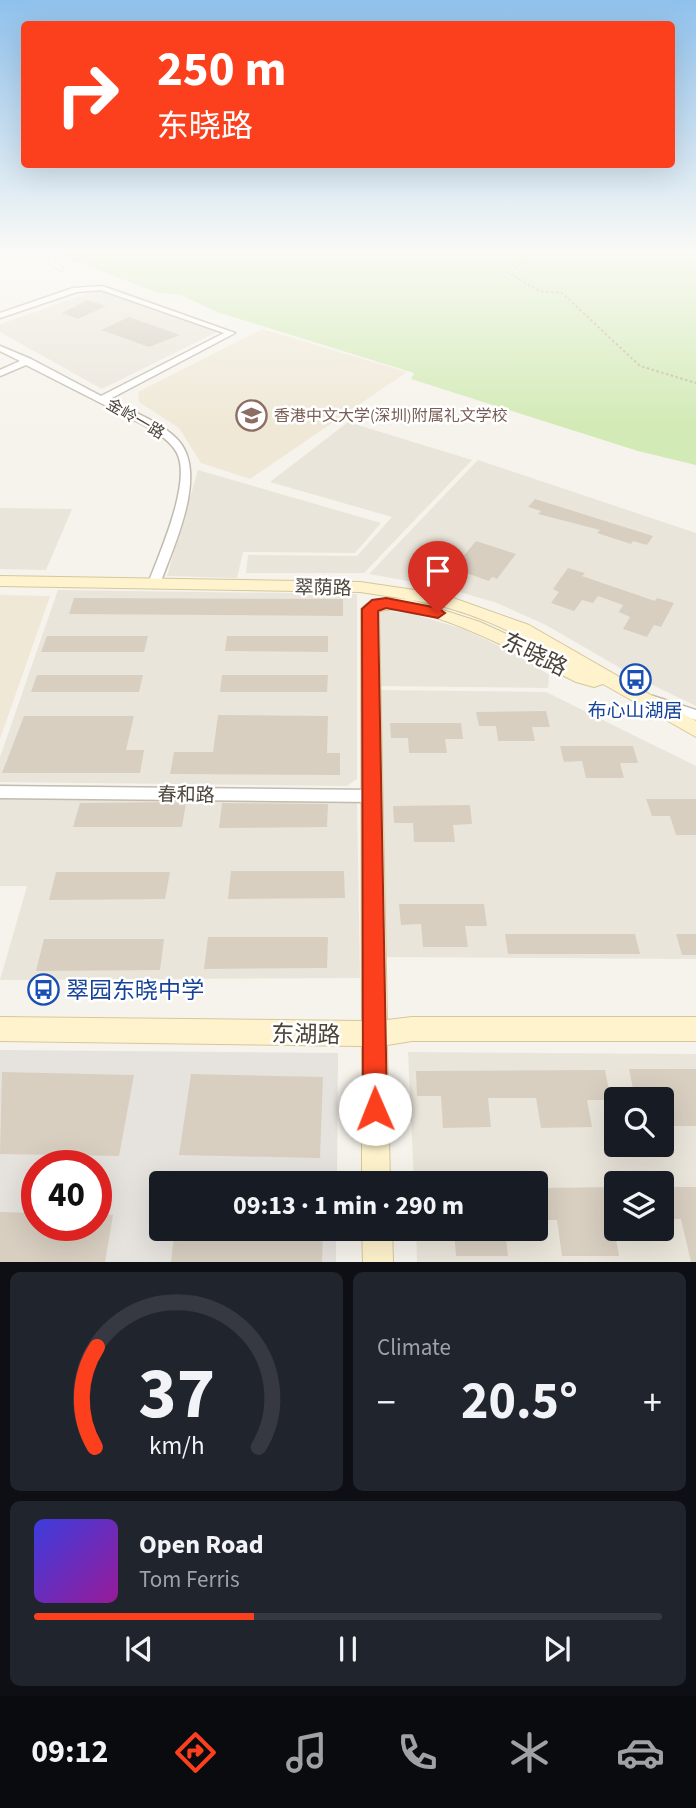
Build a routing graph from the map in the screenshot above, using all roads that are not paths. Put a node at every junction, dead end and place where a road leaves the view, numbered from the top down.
1 (18, 310) edge
2 (165, 310) edge
3 (0, 316) edge
4 (0, 348) edge
5 (27, 362) junction
6 (0, 373) edge
7 (102, 399) junction
8 (0, 581) edge
9 (154, 584) junction
10 (607, 677) junction
11 (636, 697) junction
12 (696, 715) edge
13 (696, 730) edge
14 (0, 792) edge
15 (372, 796) junction
16 (0, 1029) edge
17 (696, 1029) edge
18 (374, 1034) junction
19 (376, 1171) edge
20 (377, 1241) edge
21 (378, 1262) edge

1 - 3 street
2 - 7 street
4 - 5 street, 金岭一路
5 - 6 street
5 - 7 street, 金岭一路
7 - 9 street, 金岭一路
8 - 9 street, 翠荫路
9 - 10 street, 翠荫路
10 - 11 street, 翠荫路
10 - 15 street, 东晓路
11 - 12 street
11 - 13 street, 翠荫路
14 - 15 street, 春和路
15 - 18 street, 东晓路
16 - 18 street, 东湖路
17 - 18 street, 东湖路
18 - 19 street, 东晓路
20 - 21 street

